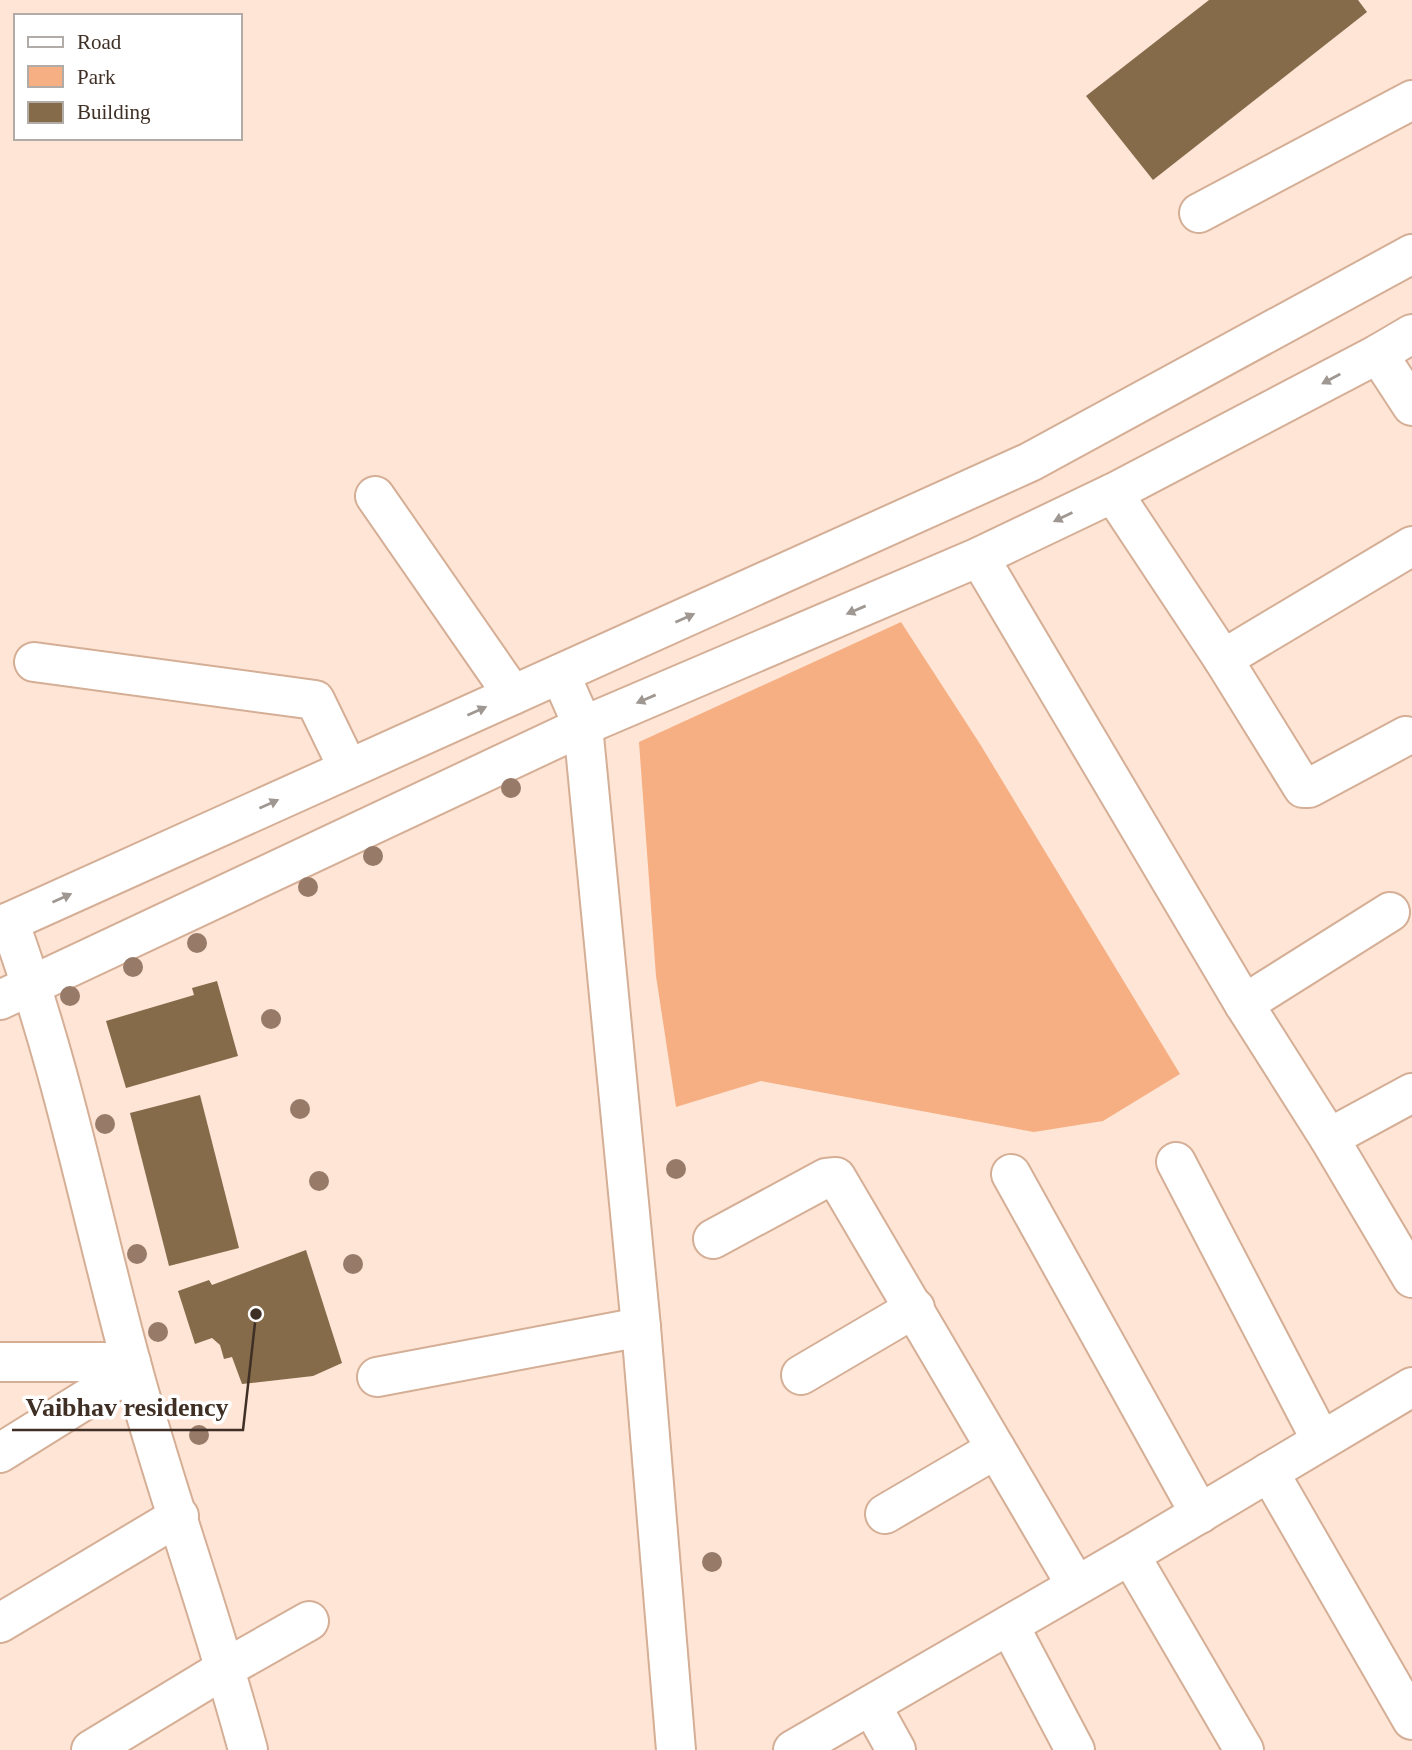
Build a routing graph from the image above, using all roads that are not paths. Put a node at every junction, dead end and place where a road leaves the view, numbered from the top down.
1 (1412, 100) edge
2 (1199, 213) dead end
3 (1412, 254) edge
4 (1412, 334) edge
5 (1378, 354) junction
6 (1412, 406) edge
7 (1113, 492) junction
8 (375, 496) dead end
9 (1412, 546) edge
10 (979, 557) junction
11 (1223, 659) junction
12 (34, 662) dead end
13 (560, 674) junction
14 (513, 695) junction
15 (583, 726) junction
16 (1406, 736) dead end
17 (348, 768) junction
18 (1390, 912) dead end
19 (4, 924) edge
20 (16, 993) edge
21 (1244, 1004) junction
22 (1412, 1093) edge
23 (1329, 1138) junction
24 (1175, 1162) dead end
25 (1011, 1174) dead end
26 (712, 1239) dead end
27 (1412, 1278) edge
28 (915, 1308) junction
29 (641, 1327) junction
30 (0, 1362) edge
31 (132, 1366) junction
32 (801, 1375) dead end
33 (377, 1377) dead end
34 (1412, 1388) edge
35 (1321, 1440) junction
36 (996, 1449) junction
37 (0, 1453) edge
38 (1269, 1472) junction
39 (886, 1514) dead end
40 (1200, 1514) junction
41 (179, 1516) junction
42 (1130, 1555) junction
43 (1076, 1585) junction
44 (309, 1621) dead end
45 (0, 1623) edge
46 (1009, 1625) junction
47 (226, 1668) junction
48 (871, 1705) junction
49 (1412, 1720) edge
50 (91, 1750) edge
51 (248, 1750) edge
52 (676, 1750) edge
53 (793, 1750) edge
54 (896, 1750) edge
55 (1075, 1750) edge
56 (1244, 1750) edge

1 - 2 street
13 -> 3 street
4 - 5 street
5 - 6 street
5 -> 7 street
7 -> 10 street
7 - 11 street
8 - 14 street
9 - 11 street
10 -> 15 street
10 - 21 street
11 - 16 street
12 - 17 street
13 - 14 street
13 - 15 street
17 -> 14 street
15 - 20 street
15 - 29 street
19 -> 17 street
18 - 21 street
19 - 20 street
20 - 31 street
21 - 23 street
22 - 23 street
23 - 27 street
24 - 35 street
25 - 40 street
26 - 28 street
28 - 32 street
28 - 36 street
29 - 33 street
29 - 52 street
30 - 31 street
31 - 37 street
31 - 41 street
34 - 35 street
35 - 38 street
36 - 39 street
36 - 43 street
38 - 40 street
38 - 49 street
40 - 42 street
41 - 45 street
41 - 47 street
42 - 43 street
42 - 56 street
43 - 46 street
44 - 47 street
46 - 48 street
46 - 55 street
47 - 50 street
47 - 51 street
48 - 53 street
48 - 54 street

